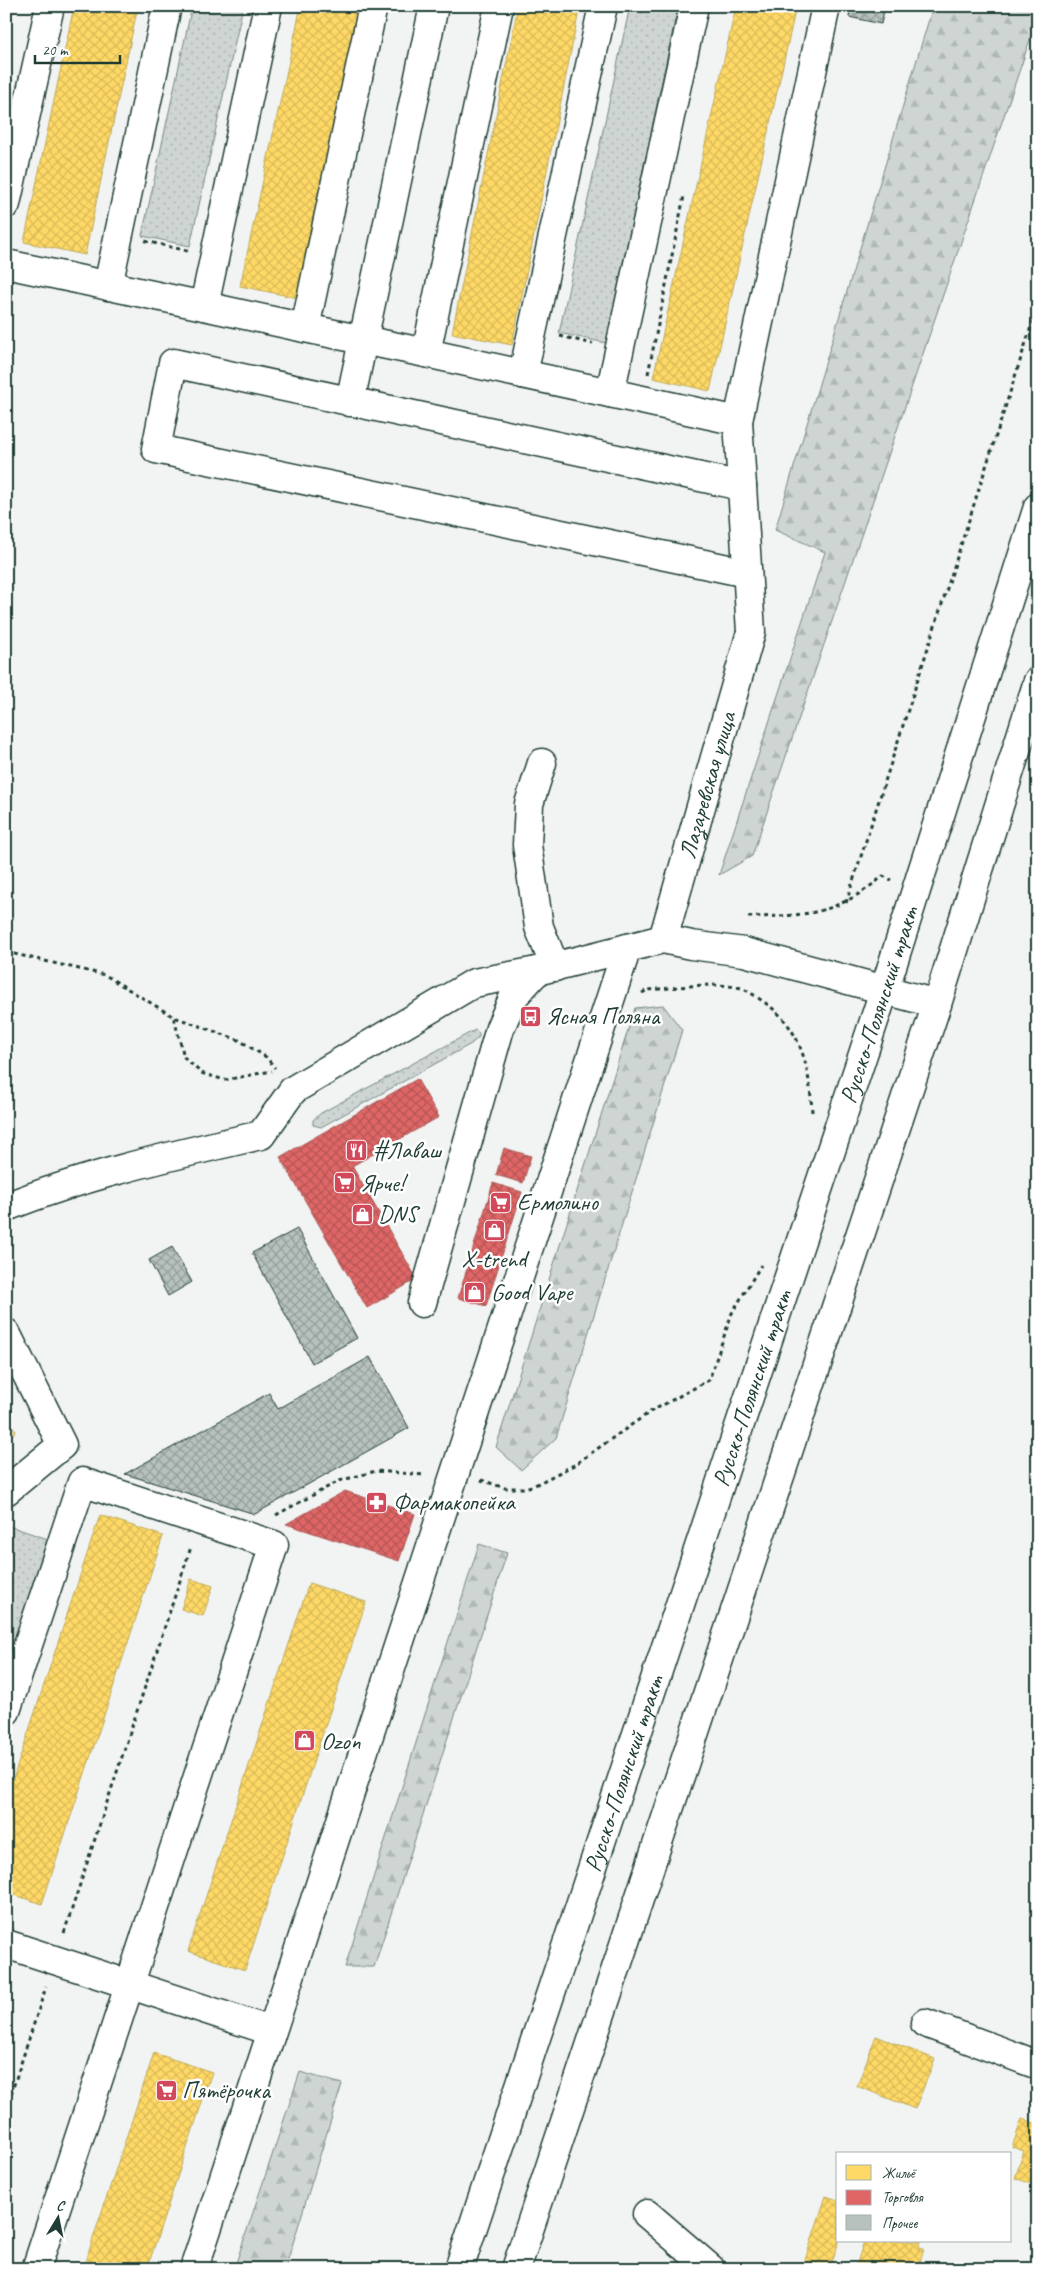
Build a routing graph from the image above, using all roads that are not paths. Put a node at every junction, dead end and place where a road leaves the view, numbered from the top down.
1 (50, 6) edge
2 (167, 6) edge
3 (268, 6) edge
4 (373, 6) edge
5 (434, 6) edge
6 (499, 6) edge
7 (603, 6) edge
8 (694, 6) edge
9 (826, 6) edge
10 (6, 204) edge
11 (6, 264) edge
12 (108, 286) junction
13 (204, 306) junction
14 (305, 328) junction
15 (363, 340) junction
16 (426, 353) junction
17 (523, 374) junction
18 (610, 393) junction
19 (350, 402) junction
20 (738, 421) junction
21 (742, 486) junction
22 (1038, 507) edge
23 (747, 573) junction
24 (1038, 681) edge
25 (542, 763) dead end
26 (663, 939) junction
27 (627, 948) junction
28 (546, 969) junction
29 (885, 988) junction
30 (937, 1004) junction
31 (6, 1207) edge
32 (422, 1303) dead end
33 (6, 1333) edge
34 (6, 1491) edge
35 (6, 1711) edge
36 (6, 1944) edge
37 (129, 1984) junction
38 (925, 2023) dead end
39 (272, 2031) junction
40 (1038, 2065) edge
41 (647, 2214) dead end
42 (36, 2269) edge
43 (194, 2269) edge
44 (459, 2269) edge
45 (516, 2269) edge
46 (711, 2269) edge

1 - 10 main road
2 - 12 main road
3 - 13 main road
4 - 14 main road
5 - 15 main road
6 - 16 main road
7 - 17 main road
8 - 18 main road
9 - 20 main road, Лазаревская улица
11 - 12 main road
12 - 13 main road
13 - 14 main road
14 - 15 main road
15 - 16 main road
15 - 19 main road
16 - 17 main road
17 - 18 main road
18 - 20 main road
19 - 21 main road
19 - 23 main road
20 - 21 main road, Лазаревская улица
21 - 23 main road, Лазаревская улица
22 - 29 main road, Русско-Полянский тракт
23 - 26 main road, Лазаревская улица
24 - 30 main road
25 - 28 main road
26 - 27 main road
26 - 29 main road
27 - 28 main road
27 - 39 main road
28 - 31 main road
28 - 32 main road
29 - 30 main road
29 - 44 main road, Русско-Полянский тракт
30 - 45 main road
33 - 34 main road
35 - 37 main road
36 - 37 main road
37 - 39 main road
37 - 42 main road
38 - 40 main road
39 - 43 main road
41 - 46 main road

